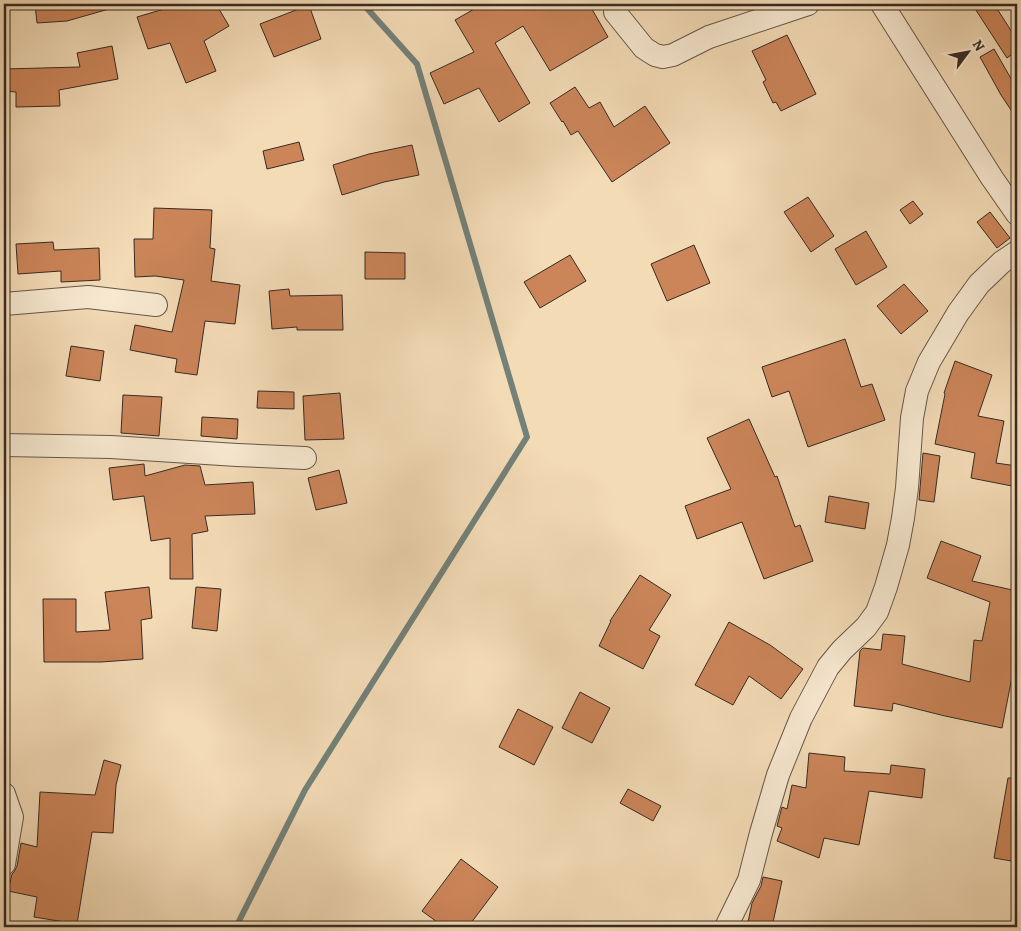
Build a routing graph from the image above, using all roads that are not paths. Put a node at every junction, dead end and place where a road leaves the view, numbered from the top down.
1 (808, 4) edge
2 (882, 4) edge
3 (616, 12) dead end
4 (1017, 214) edge
5 (1017, 252) edge
6 (4, 304) edge
7 (156, 306) dead end
8 (4, 446) edge
9 (305, 458) dead end
10 (4, 794) edge
11 (4, 864) edge
12 (726, 927) edge

1 - 3 street
2 - 4 street
5 - 12 street
6 - 7 street
8 - 9 street
10 - 11 street

